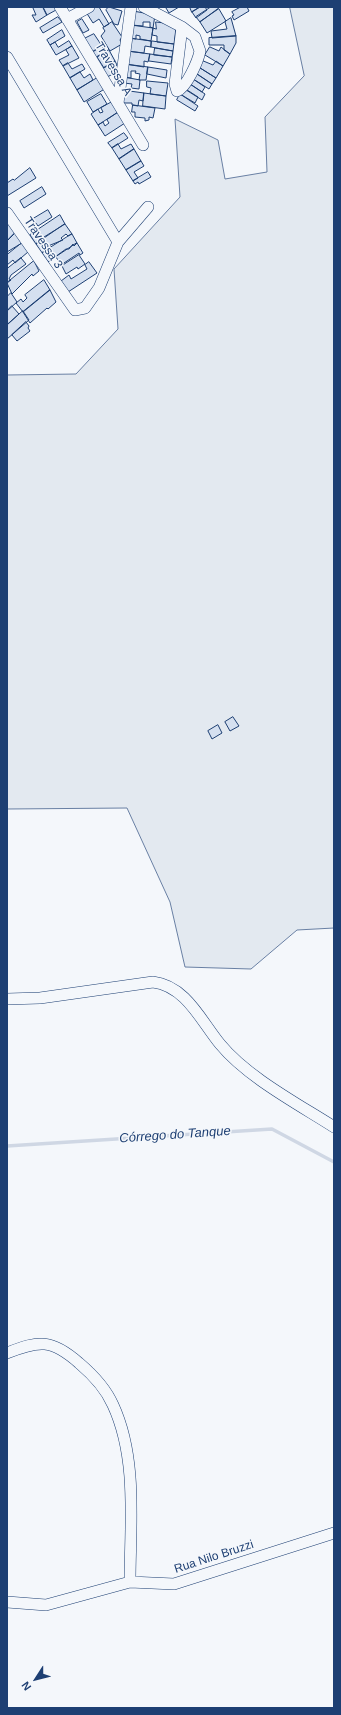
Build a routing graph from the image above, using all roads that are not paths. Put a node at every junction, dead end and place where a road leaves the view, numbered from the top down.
1 (60, 7) edge
2 (89, 7) edge
3 (131, 7) edge
4 (144, 7) edge
5 (67, 19) junction
6 (182, 27) junction
7 (7, 57) edge
8 (118, 104) junction
9 (143, 145) dead end
10 (148, 207) dead end
11 (7, 214) edge
12 (118, 242) junction
13 (7, 999) edge
14 (334, 1127) edge
15 (7, 1353) edge
16 (334, 1533) edge
17 (130, 1582) junction
18 (7, 1602) edge

1 - 5 street, Travessa A
2 - 5 street
3 - 8 street
4 - 6 street
5 - 8 street, Travessa A
6 - 6 street
7 - 12 street
8 - 9 street, Travessa A
10 - 12 street
11 - 12 street, Travessa 3
13 - 14 street
15 - 17 street
16 - 17 street, Rua Nilo Bruzzi
17 - 18 street, Rua Nilo Bruzzi

